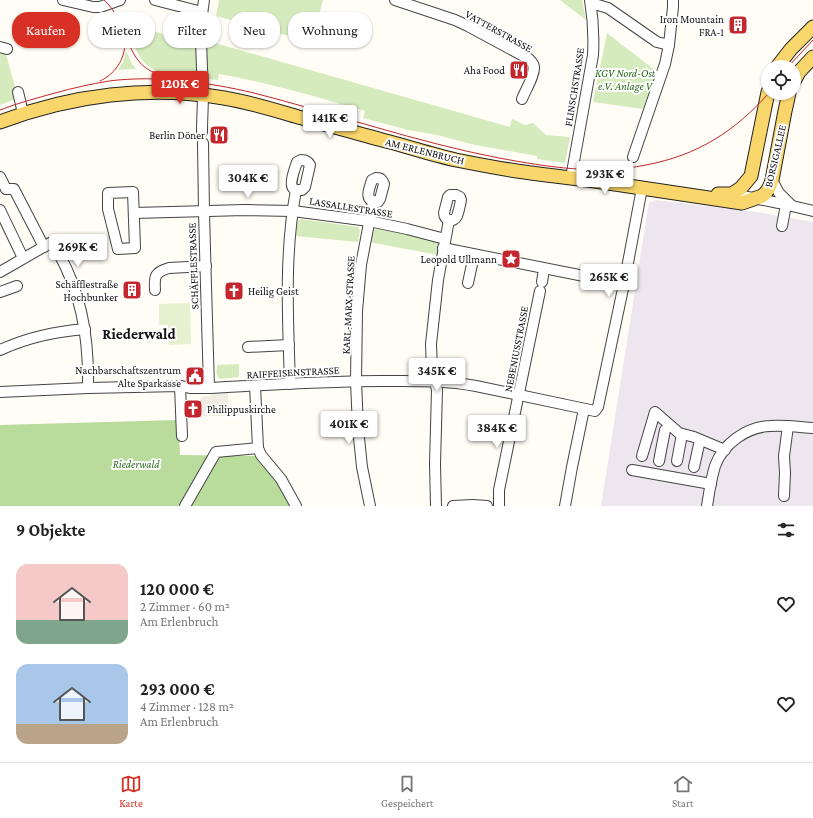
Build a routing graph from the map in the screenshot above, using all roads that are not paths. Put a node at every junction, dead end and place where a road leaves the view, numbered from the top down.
1 (63, 0) edge
2 (120, 0) edge
3 (155, 0) edge
4 (204, 0) edge
5 (395, 0) edge
6 (673, 0) edge
7 (590, 2) edge
8 (202, 12) joint
9 (813, 27) edge
10 (669, 44) junction
11 (201, 48) edge
12 (813, 57) edge
13 (782, 60) edge
14 (801, 70) edge
15 (18, 92) dead end
16 (203, 95) junction
17 (522, 98) dead end
18 (766, 100) edge
19 (787, 100) edge
20 (23, 113) junction
21 (0, 122) edge
22 (202, 132) dead end
23 (758, 140) junction
24 (203, 143) dead end
25 (778, 144) junction
26 (633, 157) dead end
27 (751, 176) junction
28 (0, 177) edge
29 (571, 178) junction
30 (772, 180) junction
31 (642, 188) junction
32 (296, 190) dead end
33 (3, 191) edge
34 (737, 198) junction
35 (756, 198) junction
36 (373, 202) dead end
37 (766, 207) junction
38 (789, 208) junction
39 (0, 210) edge
40 (292, 211) junction
41 (813, 211) edge
42 (204, 212) junction
43 (134, 213) junction
44 (813, 215) edge
45 (449, 220) dead end
46 (368, 221) junction
47 (782, 226) dead end
48 (444, 244) junction
49 (44, 247) junction
50 (474, 255) junction
51 (24, 258) junction
52 (206, 266) junction
53 (544, 269) junction
54 (0, 272) edge
55 (468, 283) dead end
56 (624, 284) junction
57 (17, 286) dead end
58 (154, 290) dead end
59 (0, 292) edge
60 (85, 329) junction
61 (289, 345) junction
62 (248, 347) dead end
63 (0, 350) edge
64 (356, 381) junction
65 (434, 381) junction
66 (290, 384) junction
67 (180, 386) junction
68 (255, 386) junction
69 (88, 388) junction
70 (209, 388) junction
71 (0, 392) edge
72 (519, 395) junction
73 (584, 409) junction
74 (788, 426) junction
75 (651, 427) junction
76 (813, 428) edge
77 (665, 430) junction
78 (680, 433) junction
79 (182, 436) dead end
80 (700, 440) junction
81 (258, 448) junction
82 (725, 450) junction
83 (642, 456) dead end
84 (659, 461) dead end
85 (677, 461) dead end
86 (694, 467) dead end
87 (632, 470) dead end
88 (711, 484) junction
89 (784, 496) dead end
90 (185, 506) edge
91 (296, 506) edge
92 (370, 506) edge
93 (436, 506) edge
94 (453, 506) edge
95 (473, 506) edge
96 (487, 506) edge
97 (499, 506) edge
98 (565, 506) edge
99 (707, 506) edge

1 - 2 street
3 - 8 street
4 - 8 street
5 - 17 street, VATTERSTRASSE
6 - 10 street
7 - 10 street
7 - 29 street, FLINSCHSTRASSE
9 - 13 main road
10 - 26 street
11 - 16 street
12 - 14 main road
15 - 20 street
16 - 20 main road, AM ERLENBRUCH
16 - 22 street
16 - 29 main road, AM ERLENBRUCH
18 - 23 main road, BORSIGALLEE
19 - 25 main road, BORSIGALLEE
20 - 21 main road, AM ERLENBRUCH
23 - 25 main road
23 - 27 main road, BORSIGALLEE
24 - 42 street, SCHÄFFLESTRASSE
25 - 30 main road, BORSIGALLEE
27 - 34 main road, BORSIGALLEE
27 - 35 street
28 - 33 street
29 - 31 main road, AM ERLENBRUCH
30 - 35 main road, BORSIGALLEE
30 - 38 street
31 - 34 main road, AM ERLENBRUCH
31 - 56 street
32 - 40 street
33 - 49 street
34 - 35 main road, BORSIGALLEE
34 - 37 street
35 - 37 street
35 - 38 street
36 - 46 street, KARL-MARX-STRASSE
37 - 38 street
38 - 41 street
38 - 44 street
38 - 47 street
39 - 51 street
40 - 42 street, LASSALLESTRASSE
40 - 46 street, LASSALLESTRASSE
40 - 61 street
42 - 43 street, LASSALLESTRASSE
42 - 52 street, SCHÄFFLESTRASSE
43 - 43 street
45 - 48 street
46 - 48 street, LASSALLESTRASSE
46 - 64 street, KARL-MARX-STRASSE
48 - 50 street, LASSALLESTRASSE
48 - 65 street
49 - 51 street
49 - 60 street
50 - 53 street, LASSALLESTRASSE
50 - 55 street
51 - 54 street
52 - 58 street
52 - 70 street, SCHÄFFLESTRASSE
53 - 56 street, LASSALLESTRASSE
53 - 72 street, NEBENIUSSTRASSE
56 - 73 street
57 - 59 street
60 - 63 street
60 - 69 street
61 - 62 street
61 - 66 street
64 - 65 street, RAIFFEISENSTRASSE
64 - 66 street, RAIFFEISENSTRASSE
64 - 92 street, KARL-MARX-STRASSE
65 - 72 street, RAIFFEISENSTRASSE
65 - 93 street
66 - 68 street, RAIFFEISENSTRASSE
67 - 69 street, RAIFFEISENSTRASSE
67 - 70 street, RAIFFEISENSTRASSE
67 - 79 street
68 - 70 street, RAIFFEISENSTRASSE
68 - 81 street
69 - 71 street, RAIFFEISENSTRASSE
72 - 73 street, RAIFFEISENSTRASSE
72 - 97 street, NEBENIUSSTRASSE
73 - 98 street
74 - 76 street
74 - 82 street
74 - 89 street
75 - 77 street
75 - 78 street
75 - 83 street
77 - 78 street
77 - 84 street
78 - 80 street
78 - 85 street
80 - 82 street
80 - 86 street
81 - 90 street
81 - 91 street
82 - 88 street
87 - 88 street
88 - 99 street
94 - 95 street
95 - 96 street

